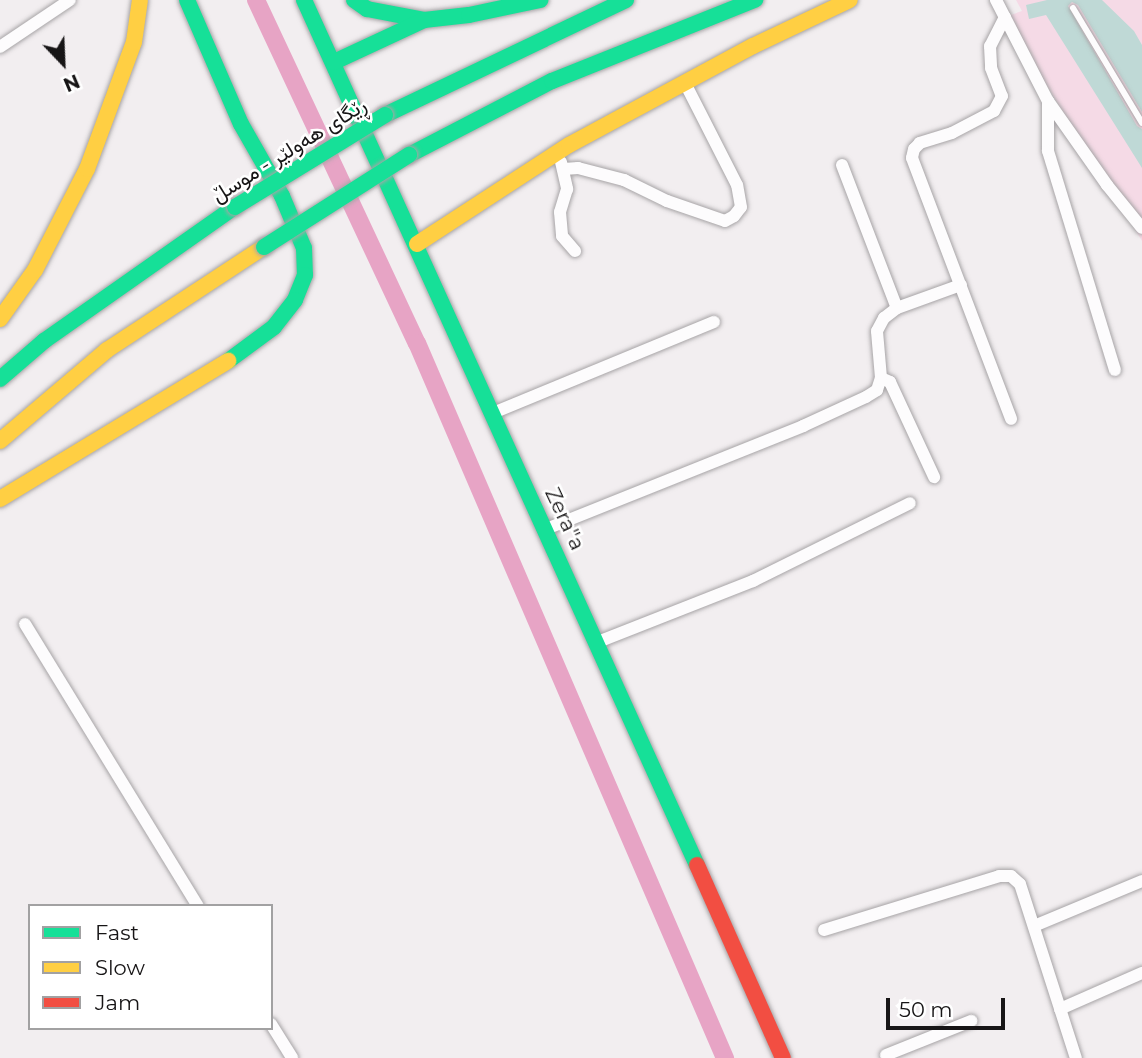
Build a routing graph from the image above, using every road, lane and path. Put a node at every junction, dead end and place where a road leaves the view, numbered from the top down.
1 (70, 0) edge
2 (140, 0) edge
3 (187, 0) edge
4 (304, 0) edge
5 (354, 0) edge
6 (540, 0) edge
7 (626, 0) edge
8 (755, 0) edge
9 (850, 0) edge
10 (996, 0) edge
11 (1073, 8) dead end
12 (1005, 17) junction
13 (424, 20) junction
14 (0, 47) edge
15 (334, 62) junction
16 (685, 83) junction
17 (1048, 101) junction
18 (1142, 123) edge
19 (557, 152) junction
20 (842, 165) dead end
21 (564, 169) junction
22 (1142, 229) edge
23 (417, 244) junction
24 (575, 251) dead end
25 (961, 285) junction
26 (897, 309) junction
27 (0, 319) edge
28 (714, 322) dead end
29 (1115, 370) dead end
30 (881, 378) junction
31 (0, 379) edge
32 (493, 414) junction
33 (1011, 419) dead end
34 (0, 440) edge
35 (934, 477) dead end
36 (0, 499) edge
37 (910, 503) dead end
38 (546, 529) junction
39 (25, 624) dead end
40 (598, 642) junction
41 (1142, 881) edge
42 (197, 904) edge
43 (1034, 926) junction
44 (824, 930) dead end
45 (1142, 974) edge
46 (1060, 1009) junction
47 (971, 1021) dead end
48 (273, 1027) edge
49 (907, 1045) junction
50 (887, 1055) dead end
51 (292, 1058) edge
52 (783, 1058) edge
53 (913, 1058) edge
54 (1076, 1058) edge

1 - 14 street
2 - 27 main road
3 - 36 main road
4 - 15 main road, Zera"a
5 - 13 main road
6 - 13 main road
7 - 31 main road, ڕێگای هەولێر - موسڵ, bridge
8 - 34 main road, bridge
9 - 16 main road
10 - 12 street
11 - 18 lane
12 - 17 street
12 - 25 street
13 - 15 main road
15 - 23 main road, Zera"a
16 - 19 main road
16 - 21 street
17 - 22 street
17 - 29 street
19 - 21 street
19 - 23 main road
20 - 26 street
21 - 24 street
23 - 32 main road, Zera"a
25 - 26 street
25 - 33 street
26 - 30 street
28 - 32 street
30 - 35 street
30 - 38 street
32 - 38 main road, Zera"a
37 - 40 street
38 - 40 main road, Zera"a
39 - 42 street
40 - 52 main road, Zera"a
41 - 43 street
43 - 44 street
43 - 46 street
45 - 46 street
46 - 54 street
47 - 49 street
48 - 51 street
49 - 50 street
49 - 53 street

